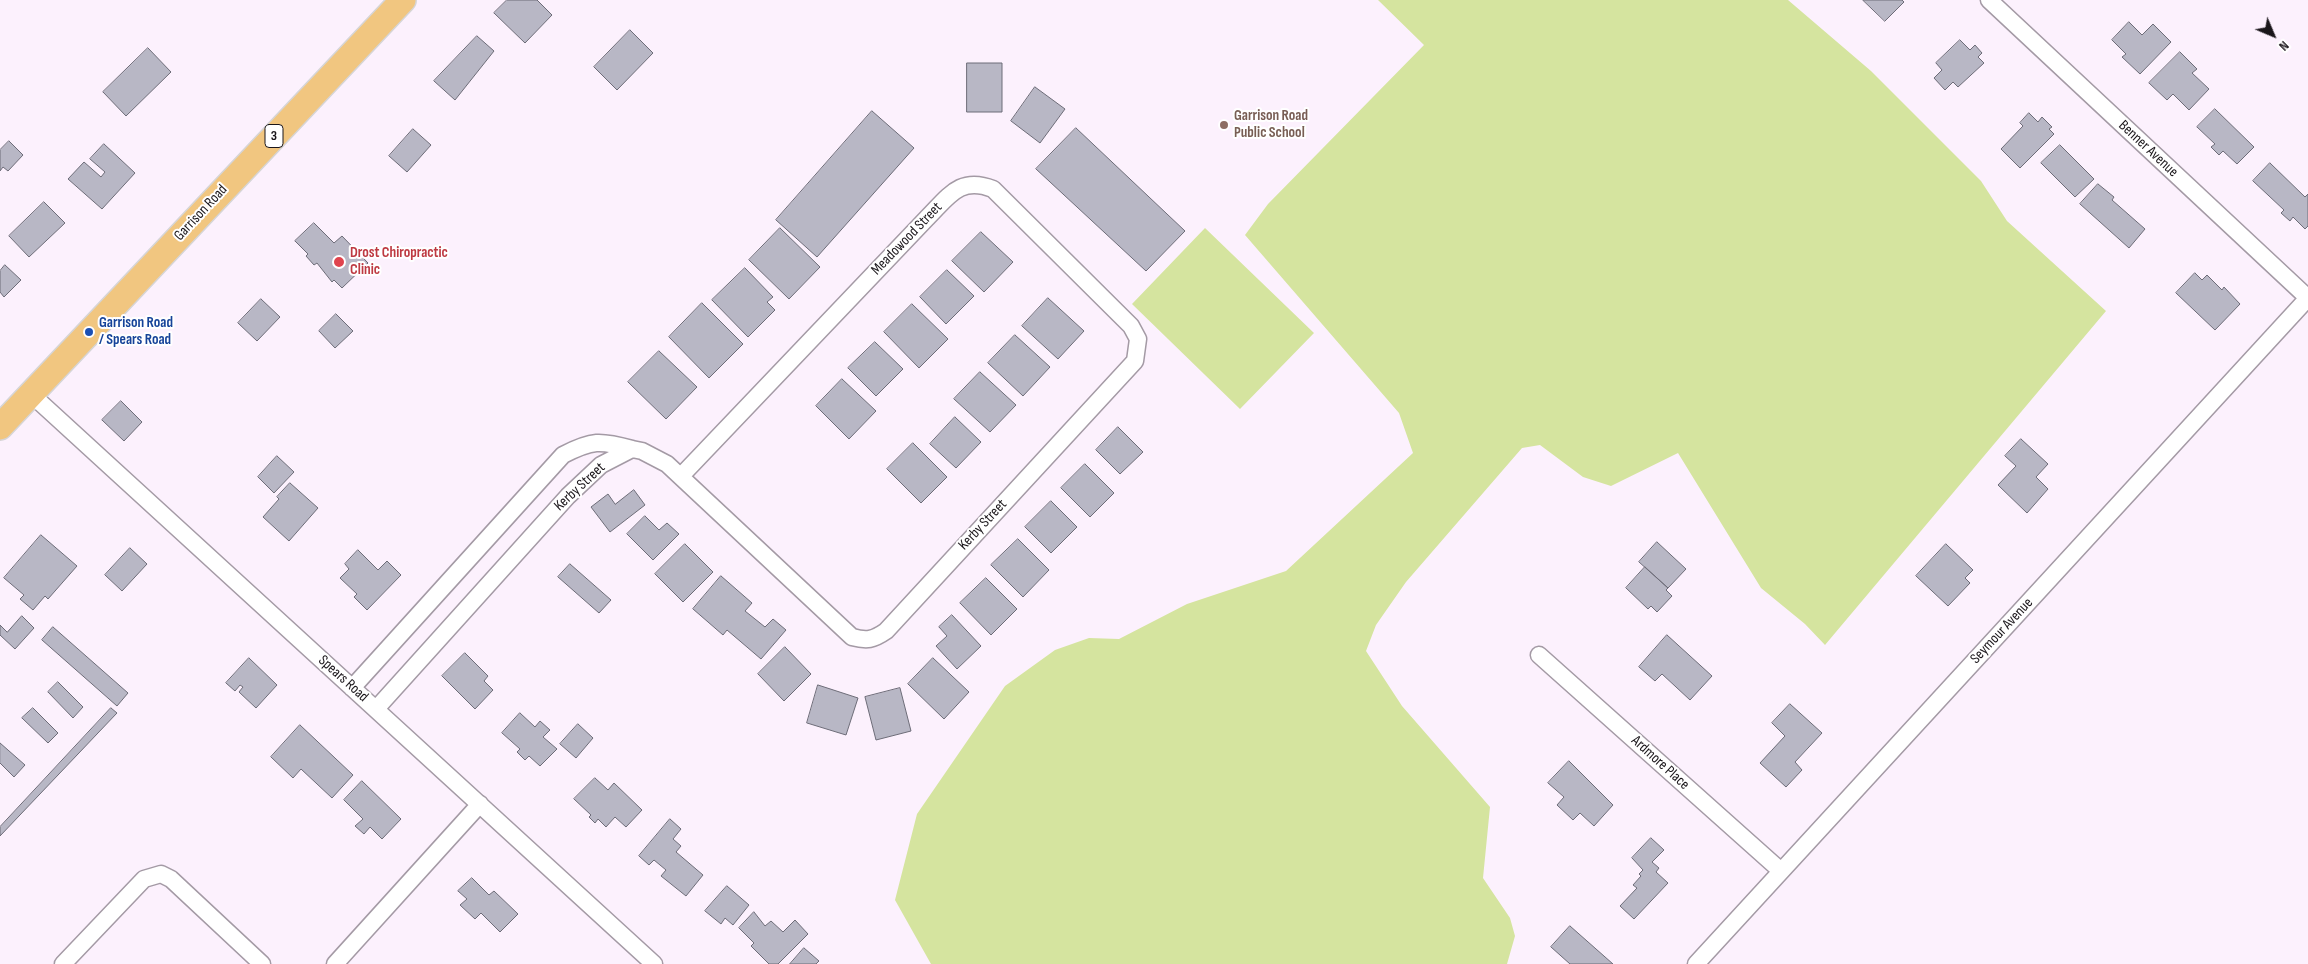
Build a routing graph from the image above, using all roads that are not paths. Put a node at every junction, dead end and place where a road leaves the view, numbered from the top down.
1 (403, 0) edge
2 (1989, 0) edge
3 (2308, 298) edge
4 (1138, 349) joint
5 (31, 394) junction
6 (0, 427) edge
7 (632, 449) junction
8 (681, 476) junction
9 (1539, 654) dead end
10 (352, 688) junction
11 (376, 709) junction
12 (480, 804) junction
13 (1781, 871) junction
14 (63, 964) edge
15 (262, 964) edge
16 (335, 964) edge
17 (654, 964) edge
18 (1696, 964) edge

1 - 5 main road, Garrison Road / 3
2 - 3 street, Benner Avenue
3 - 13 street, Seymour Avenue
4 - 8 street, Kerby Street
4 - 8 street, Meadowood Street
5 - 6 main road, Garrison Road / 3
5 - 10 street, Spears Road
7 - 8 street
7 - 10 street, Kerby Street
7 - 11 street, Kerby Street
9 - 13 street, Ardmore Place
10 - 11 street, Spears Road
11 - 12 street, Spears Road
12 - 16 street
12 - 17 street, Spears Road
13 - 18 street, Seymour Avenue
14 - 15 street

